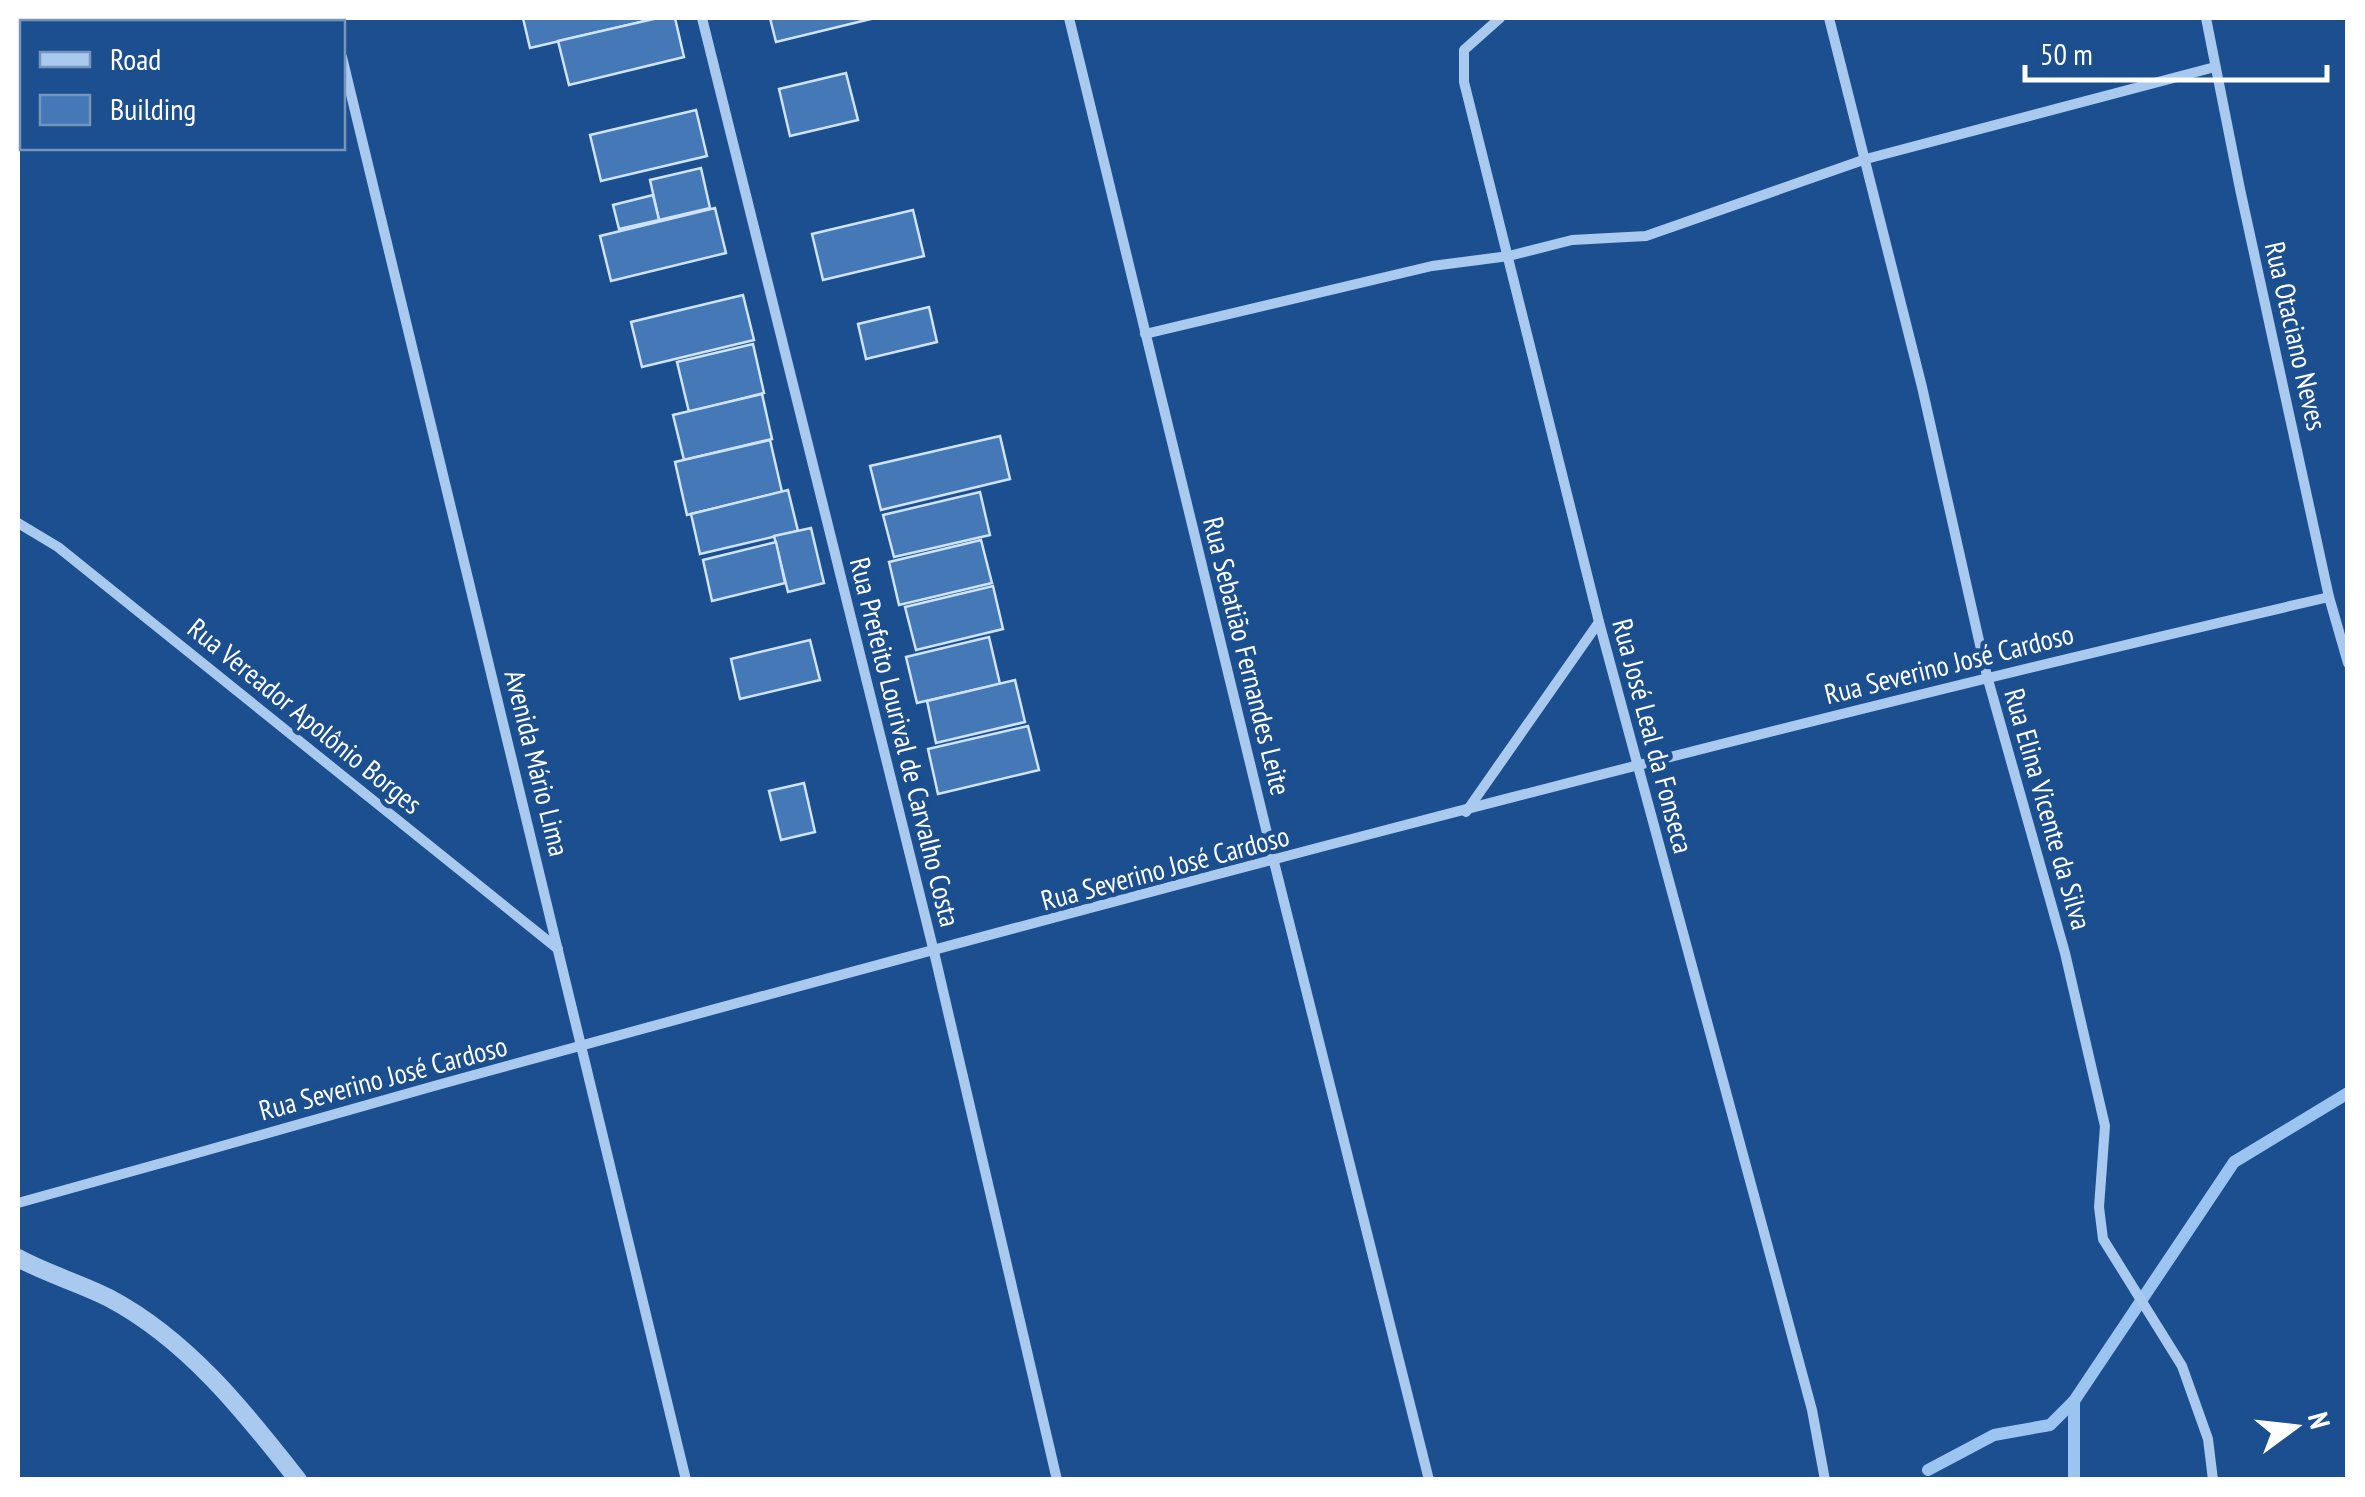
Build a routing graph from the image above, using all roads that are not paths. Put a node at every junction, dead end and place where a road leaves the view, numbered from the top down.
1 (702, 18) edge
2 (1069, 18) edge
3 (1500, 18) edge
4 (1829, 18) edge
5 (2206, 18) edge
6 (2215, 67) junction
7 (345, 69) edge
8 (1866, 159) junction
9 (1510, 256) junction
10 (1145, 334) junction
11 (18, 523) edge
12 (2329, 597) junction
13 (1599, 622) junction
14 (2348, 662) edge
15 (1987, 676) junction
16 (1638, 766) junction
17 (1466, 812) junction
18 (1274, 862) junction
19 (560, 950) junction
20 (934, 952) junction
21 (580, 1048) junction
22 (18, 1203) edge
23 (18, 1258) edge
24 (298, 1480) edge
25 (686, 1480) edge
26 (1057, 1480) edge
27 (1429, 1480) edge
28 (1825, 1480) edge
29 (2213, 1480) edge

1 - 20 street, Rua Prefeito Lourival de Carvalho Costa
2 - 10 street, Rua Sebatião Fernandes Leite
3 - 9 street, Rua José Leal da Fonseca
4 - 8 street, Rua Elina Vicente da Silva
5 - 6 street, Rua Otaciano Neves
6 - 8 street
6 - 12 street, Rua Otaciano Neves
7 - 19 street, Avenida Mário Lima
8 - 9 street
8 - 15 street, Rua Elina Vicente da Silva
9 - 10 street
9 - 13 street, Rua José Leal da Fonseca
10 - 18 street, Rua Sebatião Fernandes Leite
11 - 19 street, Rua Vereador Apolônio Borges
12 - 14 street, Rua Otaciano Neves
12 - 15 street, Rua Severino José Cardoso
13 - 16 street, Rua José Leal da Fonseca
13 - 17 street
15 - 16 street, Rua Severino José Cardoso
15 - 29 street, Rua Elina Vicente da Silva
16 - 17 street, Rua Severino José Cardoso
16 - 28 street, Rua José Leal da Fonseca
17 - 18 street, Rua Severino José Cardoso
18 - 20 street, Rua Severino José Cardoso
18 - 27 street, Rua Sebatião Fernandes Leite
19 - 21 street, Avenida Mário Lima
20 - 21 street, Rua Severino José Cardoso
20 - 26 street, Rua Prefeito Lourival de Carvalho Costa
21 - 22 street, Rua Severino José Cardoso
21 - 25 street, Avenida Mário Lima
23 - 24 street

